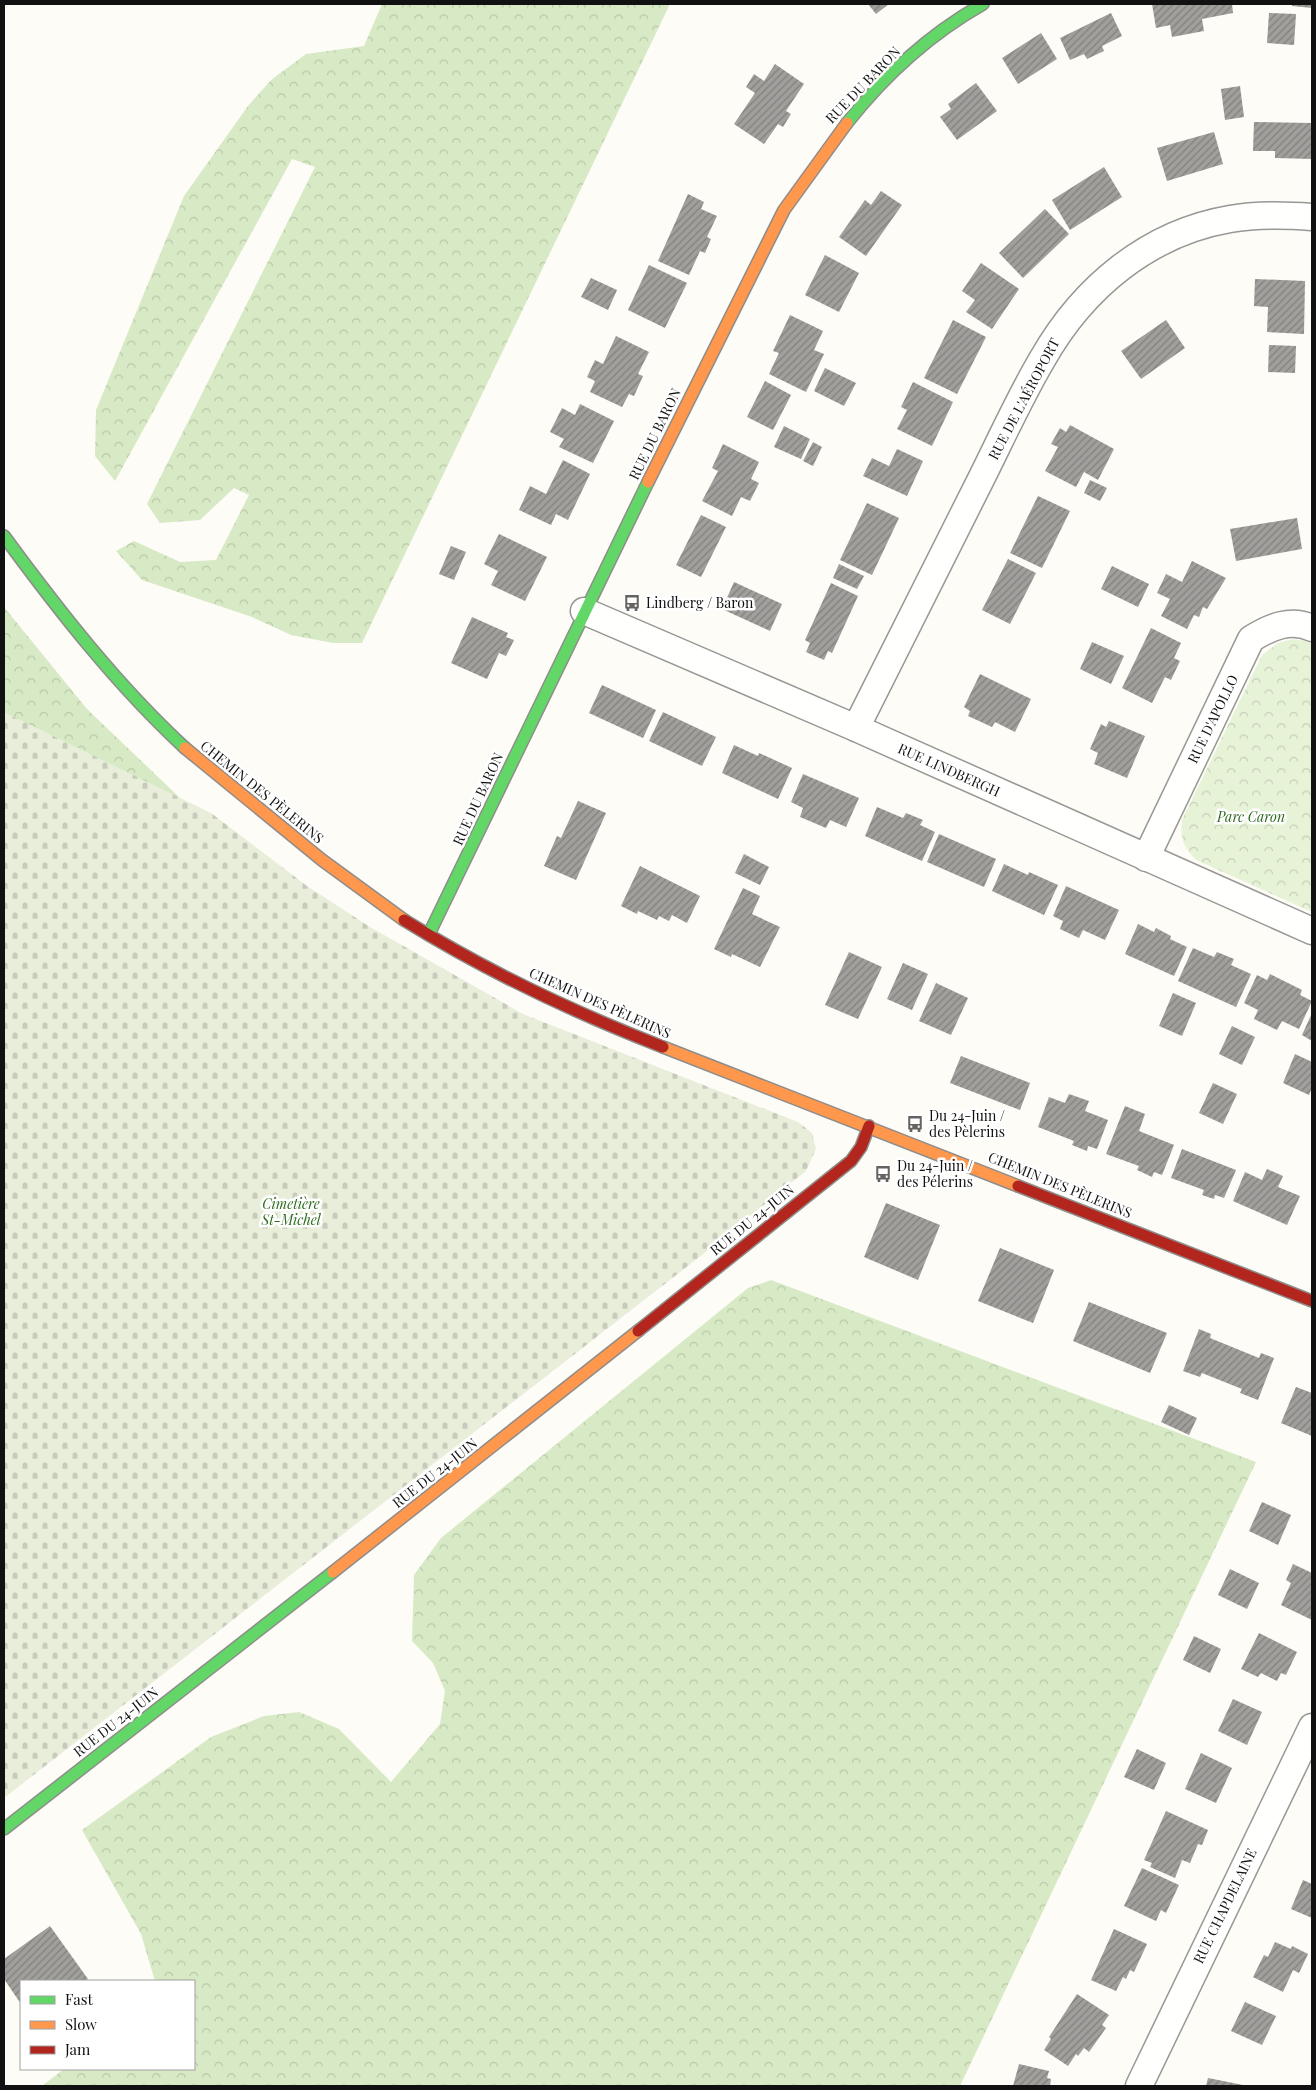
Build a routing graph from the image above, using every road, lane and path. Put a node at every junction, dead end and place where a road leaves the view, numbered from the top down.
1 (983, 4) edge
2 (1312, 217) edge
3 (4, 536) edge
4 (584, 611) junction
5 (1312, 628) edge
6 (856, 728) junction
7 (1146, 858) junction
8 (1312, 931) edge
9 (428, 934) junction
10 (869, 1126) junction
11 (1312, 1301) edge
12 (1312, 1727) edge
13 (4, 1829) edge
14 (1138, 2086) edge

1 - 4 street, RUE DU BARON
2 - 6 street, RUE DE L'AÉROPORT
3 - 9 street, CHEMIN DES PÈLERINS
4 - 6 street, RUE LINDBERGH
4 - 9 street, RUE DU BARON
5 - 7 street, RUE D'APOLLO
6 - 7 street, RUE LINDBERGH
7 - 8 street, RUE LINDBERGH
9 - 10 street, CHEMIN DES PÈLERINS
10 - 11 street, CHEMIN DES PÈLERINS
10 - 13 street, RUE DU 24-JUIN
12 - 14 street, RUE CHAPDELAINE

